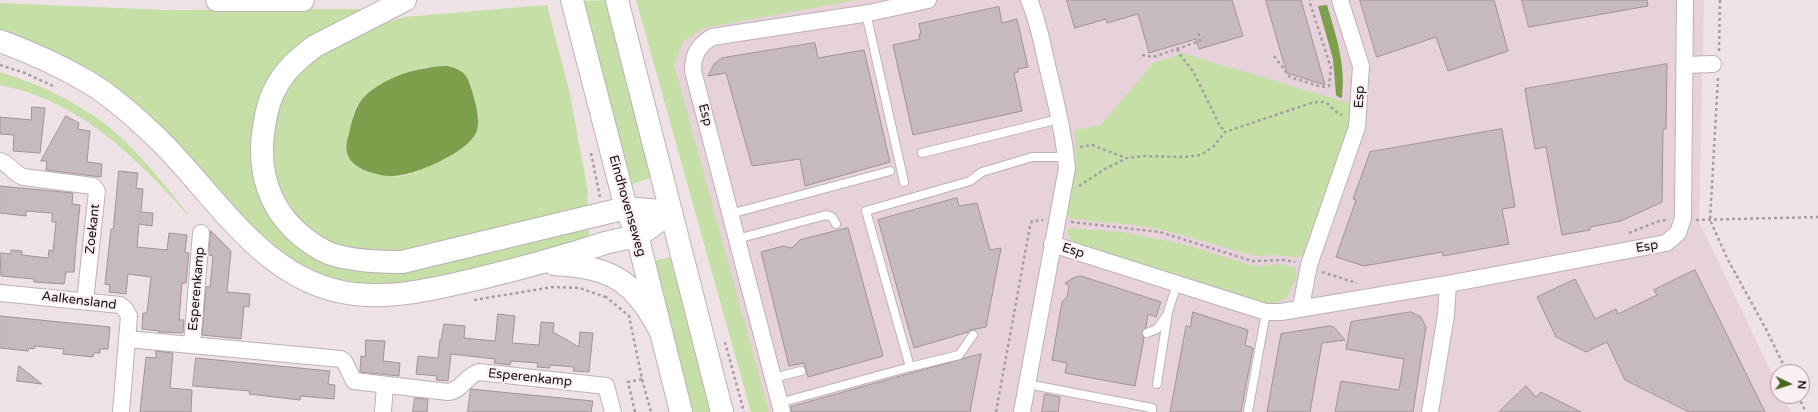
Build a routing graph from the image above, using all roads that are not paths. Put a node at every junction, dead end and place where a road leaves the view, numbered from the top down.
1 (216, 0) edge
2 (303, 0) edge
3 (405, 0) edge
4 (572, 0) edge
5 (617, 0) edge
6 (928, 0) edge
7 (1029, 0) edge
8 (1340, 0) edge
9 (1685, 0) edge
10 (866, 13) junction
11 (0, 41) edge
12 (1059, 119) junction
13 (922, 153) dead end
14 (1066, 154) junction
15 (0, 161) edge
16 (890, 171) dead end
17 (904, 182) dead end
18 (626, 208) junction
19 (671, 212) junction
20 (730, 214) junction
21 (836, 224) dead end
22 (201, 233) dead end
23 (637, 235) junction
24 (737, 239) junction
25 (1052, 244) junction
26 (544, 263) junction
27 (1177, 284) junction
28 (1448, 284) junction
29 (0, 293) edge
30 (85, 301) junction
31 (1301, 307) junction
32 (1168, 312) junction
33 (1266, 312) junction
34 (660, 330) junction
35 (1147, 334) dead end
36 (973, 335) dead end
37 (127, 339) junction
38 (192, 345) junction
39 (910, 367) junction
40 (801, 371) dead end
41 (773, 378) junction
42 (1027, 384) junction
43 (1157, 384) dead end
44 (386, 385) junction
45 (781, 408) edge
46 (120, 412) edge
47 (383, 412) edge
48 (613, 412) edge
49 (681, 412) edge
50 (722, 412) edge
51 (1022, 412) edge
52 (1152, 412) edge
53 (1248, 412) edge
54 (1430, 412) edge

1 - 2 main road
3 - 18 main road
4 - 18 main road, Eindhovenseweg
5 - 19 main road
6 - 10 street, Esp
7 - 12 street, Esp
8 - 31 street, Esp
9 - 28 street, Esp
10 - 17 lane
10 - 20 street, Esp
11 - 26 main road
12 - 13 lane
12 - 14 street, Esp
14 - 25 street, Esp
14 - 39 lane
15 - 30 street, Zoekant
16 - 20 lane
18 - 19 main road
18 - 23 main road, Eindhovenseweg
19 - 23 main road
19 - 50 main road
20 - 24 street, Esp
21 - 24 lane
22 - 38 street, Esperenkamp
23 - 26 main road
23 - 34 main road, Eindhovenseweg
24 - 41 street, Esp
25 - 27 street, Esp
25 - 42 street, Esp
26 - 34 main road
27 - 32 lane
27 - 33 street, Esp
28 - 31 street, Esp
28 - 54 street
29 - 30 street, Aalkensland
30 - 37 street, Aalkensland
31 - 33 street, Esp
32 - 35 lane
32 - 43 lane
33 - 53 lane
34 - 49 main road, Eindhovenseweg
36 - 39 lane
37 - 38 street, Esperenkamp
37 - 46 street, Aalkensland
38 - 44 street, Esperenkamp
39 - 45 lane
40 - 41 lane
41 - 45 street, Esp
42 - 51 street, Esp
42 - 52 lane
44 - 47 street
44 - 48 street, Esperenkamp

